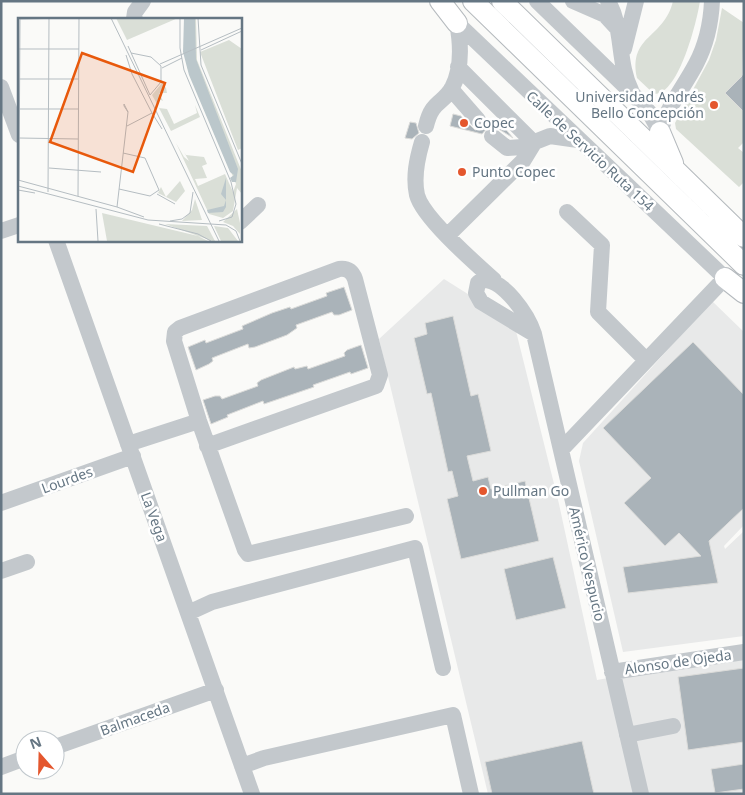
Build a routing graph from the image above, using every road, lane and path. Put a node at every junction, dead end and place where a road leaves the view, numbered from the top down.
1 (143, 1) edge
2 (440, 1) edge
3 (472, 1) edge
4 (502, 1) edge
5 (537, 1) edge
6 (573, 1) edge
7 (608, 1) edge
8 (636, 1) edge
9 (712, 1) edge
10 (134, 18) edge
11 (457, 23) junction
12 (619, 30) junction
13 (623, 54) junction
14 (458, 67) junction
15 (1, 87) edge
16 (452, 89) junction
17 (632, 93) junction
18 (478, 120) dead end
19 (426, 126) dead end
20 (660, 132) junction
21 (18, 133) edge
22 (492, 136) dead end
23 (578, 140) junction
24 (422, 142) dead end
25 (534, 142) junction
26 (677, 171) junction
27 (258, 205) dead end
28 (567, 212) dead end
29 (241, 221) edge
30 (18, 225) edge
31 (1, 231) edge
32 (448, 236) junction
33 (744, 237) edge
34 (56, 241) edge
35 (744, 265) edge
36 (725, 278) junction
37 (494, 280) junction
38 (744, 293) edge
39 (534, 334) junction
40 (646, 360) junction
41 (199, 421) junction
42 (207, 446) junction
43 (130, 450) junction
44 (561, 450) junction
45 (1, 503) edge
46 (406, 516) dead end
47 (27, 562) dead end
48 (1, 570) edge
49 (188, 612) junction
50 (744, 652) edge
51 (443, 668) dead end
52 (612, 672) junction
53 (216, 690) junction
54 (673, 726) dead end
55 (627, 736) junction
56 (65, 744) edge
57 (15, 762) edge
58 (242, 766) junction
59 (1, 767) edge
60 (252, 794) edge
61 (471, 794) edge
62 (641, 794) edge

1 - 10 street
2 - 11 main road
3 - 35 main road
4 - 26 main road
5 - 17 street
6 - 12 street
7 - 12 street
8 - 13 street
9 - 20 street
11 - 14 street
11 - 23 street, Calle de Servicio Ruta 154
12 - 13 street
13 - 17 street
14 - 16 street
14 - 25 street
15 - 21 street
16 - 18 street
16 - 19 street
17 - 20 street
20 - 26 main road
22 - 25 street
23 - 25 street
23 - 36 street, Calle de Servicio Ruta 154
24 - 32 street, Américo Vespucio
25 - 32 street
26 - 33 main road
27 - 29 street
28 - 40 street
30 - 31 street
32 - 37 street, Américo Vespucio
34 - 43 street, La Vega
36 - 38 main road
36 - 40 street
37 - 39 street, Américo Vespucio
37 - 39 street
39 - 44 street, Américo Vespucio
40 - 44 street
41 - 42 street
41 - 42 street
41 - 43 street, Lourdes
42 - 46 street
43 - 45 street, Lourdes
43 - 49 street, La Vega
44 - 52 street, Américo Vespucio
47 - 48 street
49 - 51 street
49 - 53 street, La Vega
50 - 52 street, Alonso de Ojeda
52 - 55 street, Américo Vespucio
53 - 56 street, Balmaceda
53 - 58 street, La Vega
54 - 55 street
55 - 62 street, Américo Vespucio
57 - 59 street
58 - 60 street, La Vega
58 - 61 street

